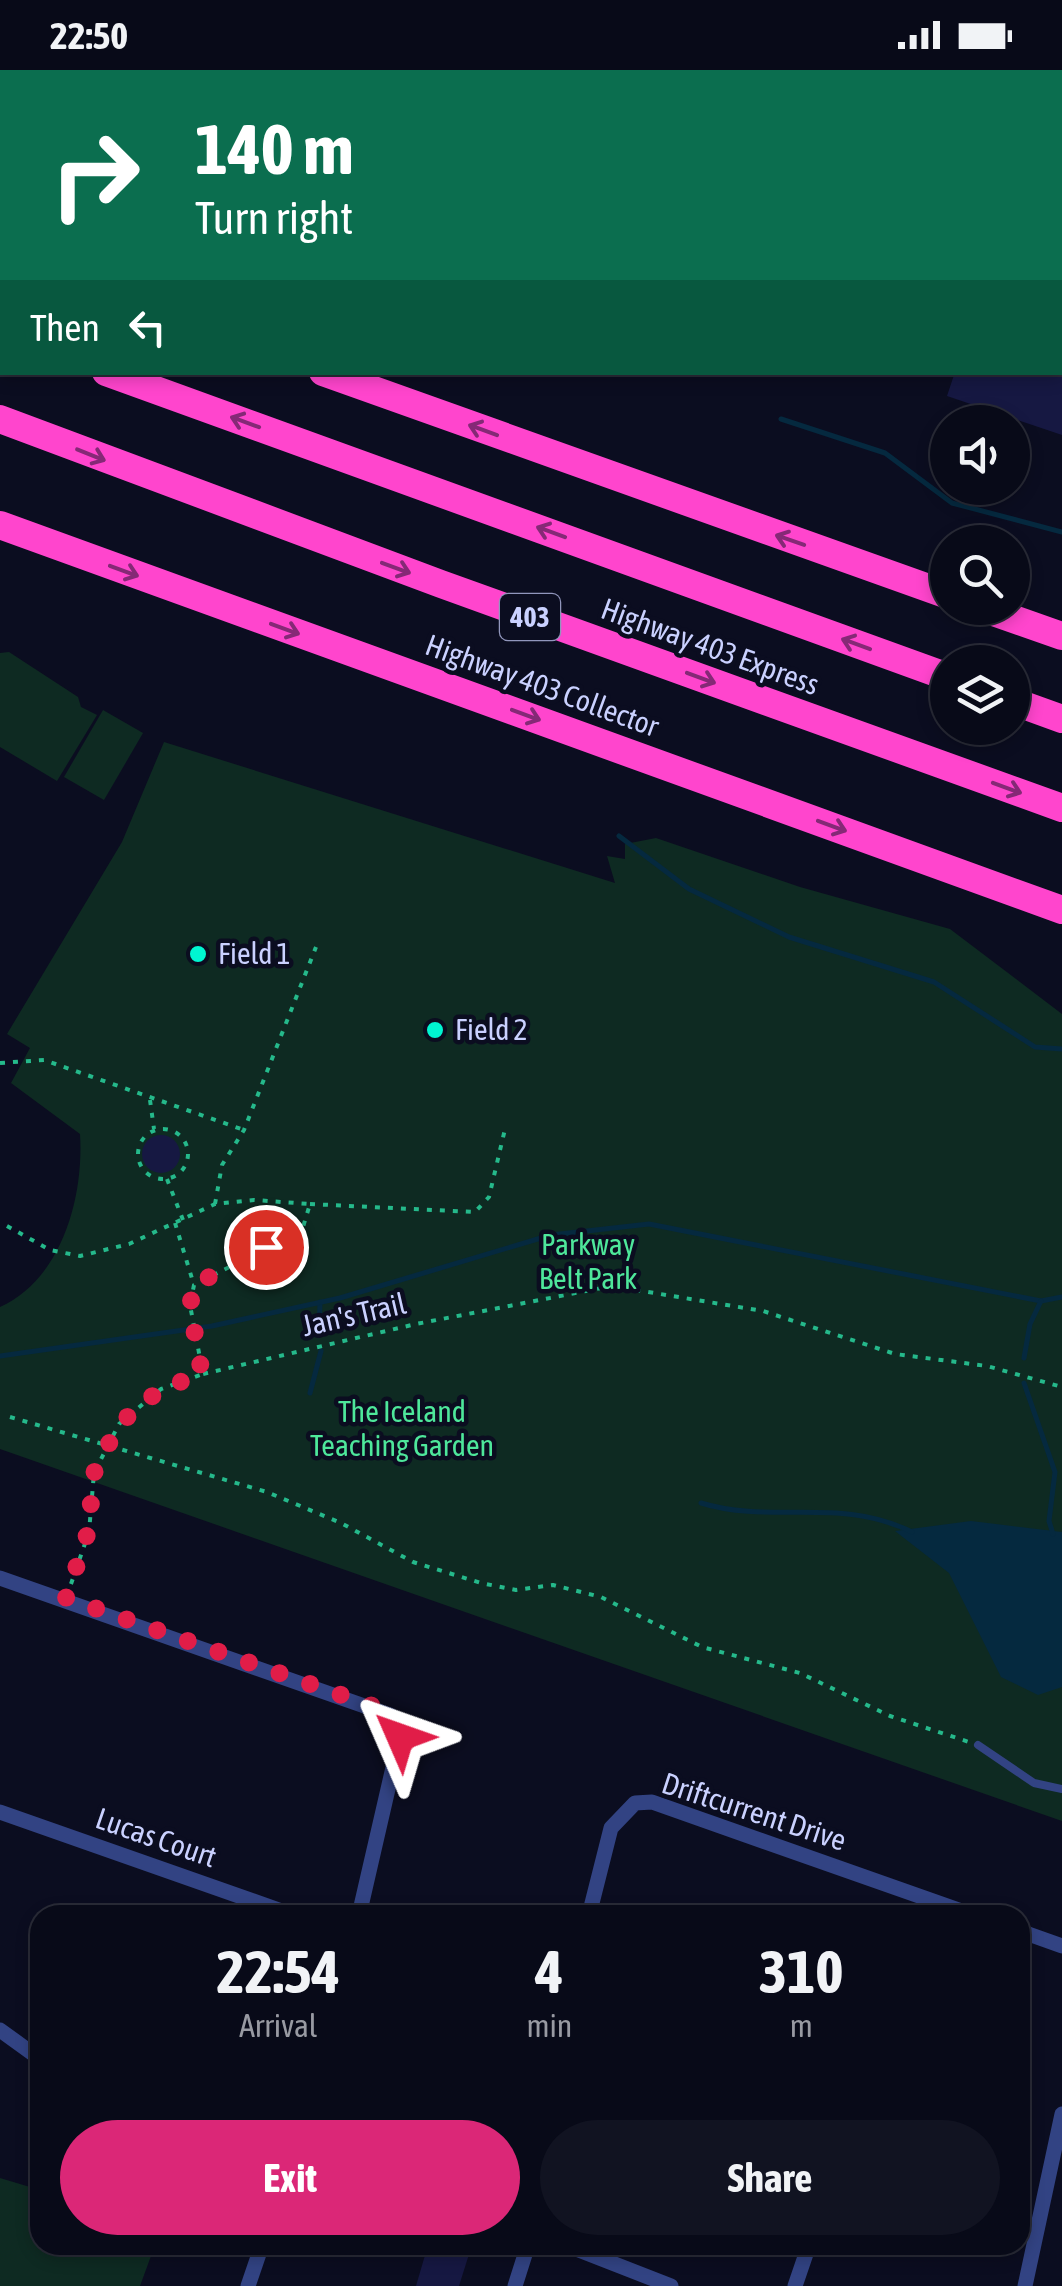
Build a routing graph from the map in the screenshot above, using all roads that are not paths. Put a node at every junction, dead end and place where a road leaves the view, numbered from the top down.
1 (114, 375) edge
2 (332, 375) edge
3 (0, 419) edge
4 (0, 525) edge
5 (930, 589) edge
6 (1030, 625) edge
7 (1062, 636) edge
8 (930, 670) edge
9 (1030, 707) edge
10 (1062, 719) edge
11 (1062, 808) edge
12 (1062, 910) edge
13 (0, 1578) edge
14 (978, 1744) road end
15 (1062, 1789) edge
16 (0, 1812) edge
17 (265, 1905) edge
18 (361, 1905) edge
19 (591, 1905) edge
20 (945, 1905) edge
21 (1030, 1935) edge
22 (1062, 1946) edge
23 (0, 2030) edge
24 (30, 2052) edge
25 (1062, 2114) edge
26 (259, 2255) edge
27 (525, 2255) edge
28 (592, 2255) edge
29 (806, 2255) edge
30 (248, 2286) edge
31 (515, 2286) edge
32 (671, 2286) edge
33 (795, 2286) edge
34 (1026, 2286) edge

8 -> 1 highway, Highway 403 Express
5 -> 2 highway
3 -> 11 highway, Highway 403 Express / 403
4 -> 12 highway, Highway 403 Collector
6 - 7 highway
9 - 10 highway
13 - 18 street
14 - 15 lane
16 - 17 street, Lucas Court
19 - 20 street, Driftcurrent Drive
21 - 22 street
23 - 24 street
25 - 34 street
26 - 30 street
27 - 31 street
28 - 32 street
29 - 33 street

